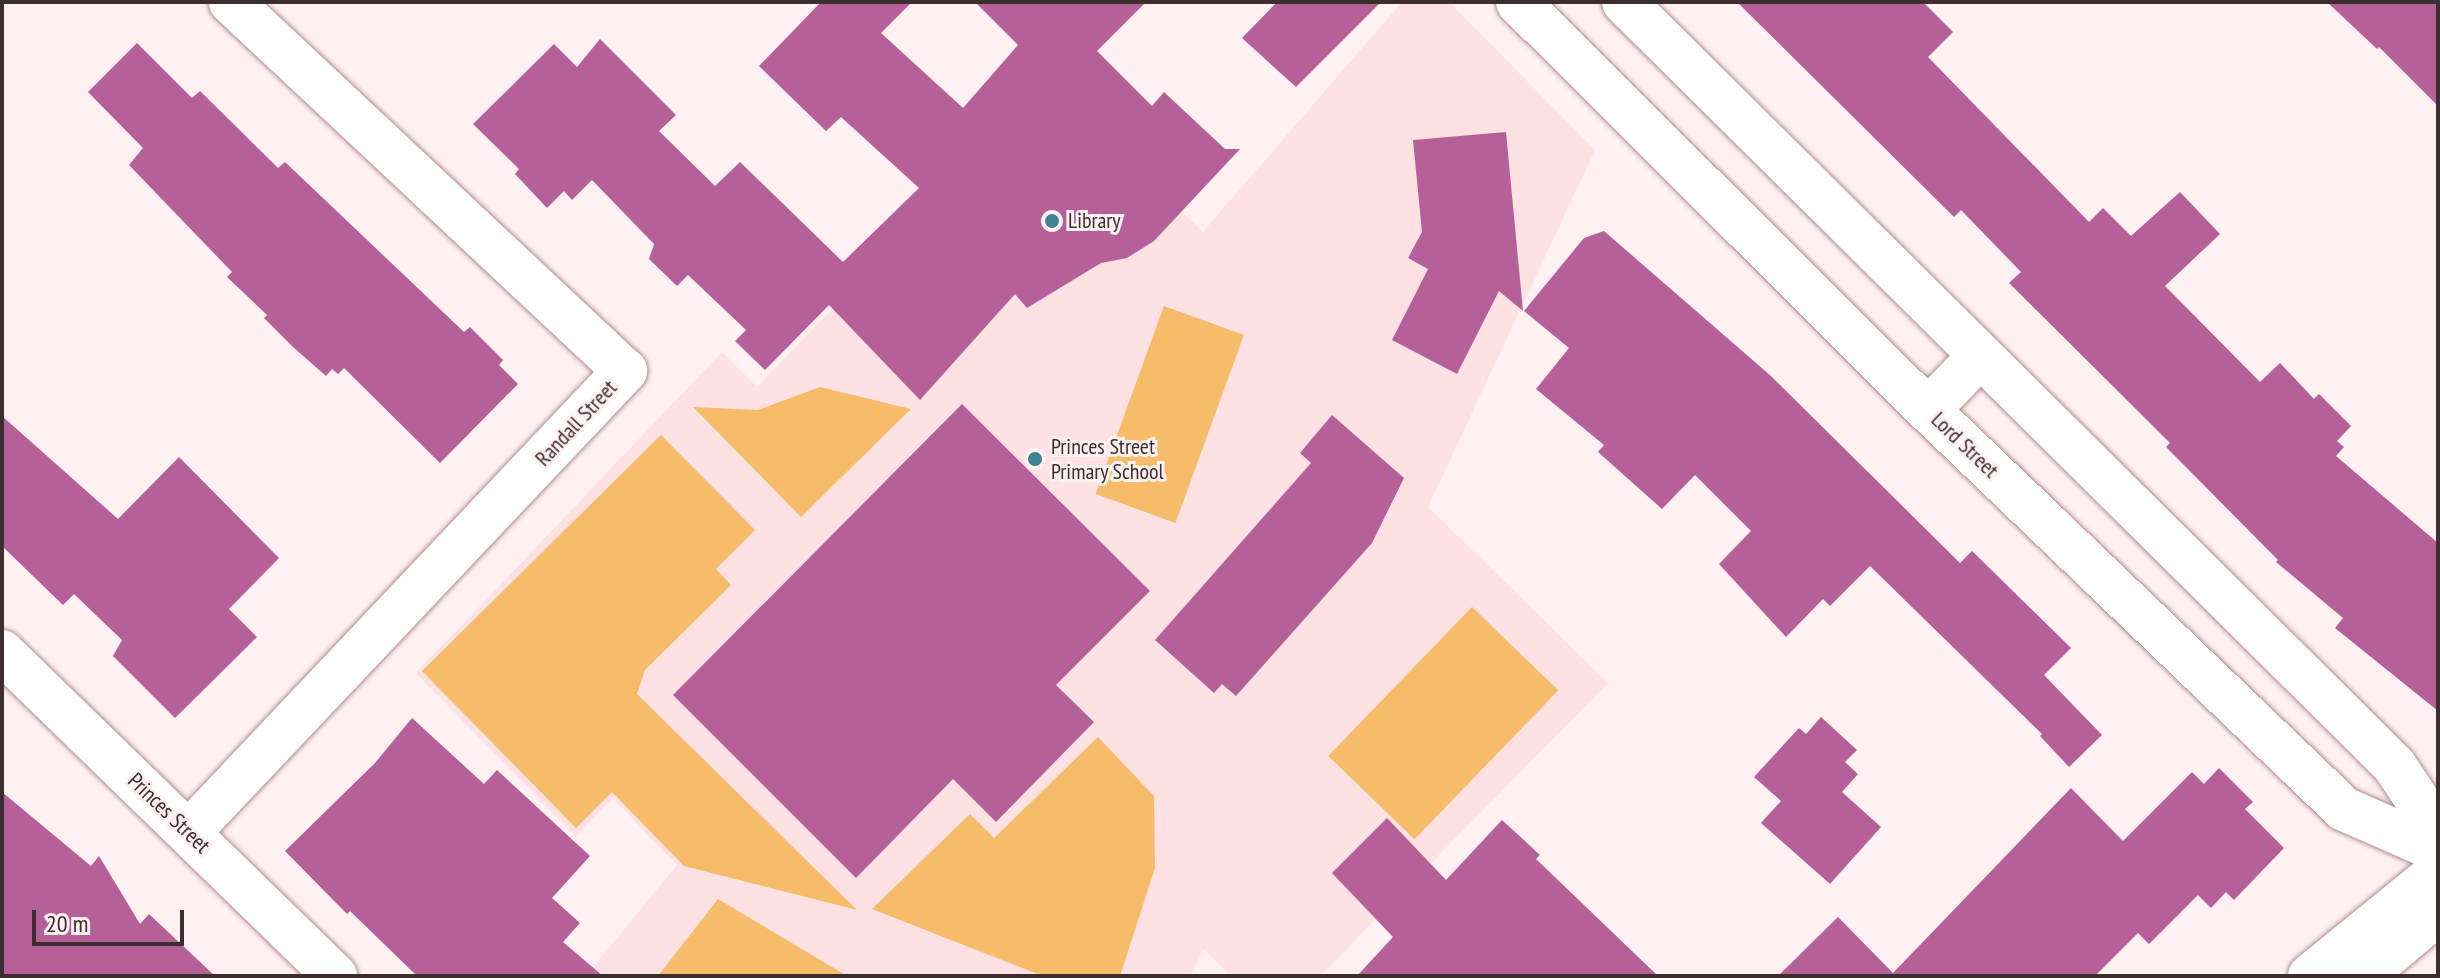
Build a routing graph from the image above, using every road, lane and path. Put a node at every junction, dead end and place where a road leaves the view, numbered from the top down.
1 (231, 2) edge
2 (1518, 2) edge
3 (1624, 2) edge
4 (1980, 356) junction
5 (1928, 410) junction
6 (2, 652) edge
7 (2438, 831) edge
8 (189, 832) junction
9 (2438, 850) edge
10 (2438, 872) edge
11 (2438, 913) edge
12 (335, 976) edge
13 (2310, 976) edge
14 (2363, 976) edge

1 - 8 street, Randall Street
2 - 5 street, Lord Street
3 - 4 street
4 - 5 street
4 - 7 street
5 - 9 street, Lord Street
6 - 8 street, Princes Street
8 - 12 street, Princes Street
10 - 13 street
11 - 14 street

